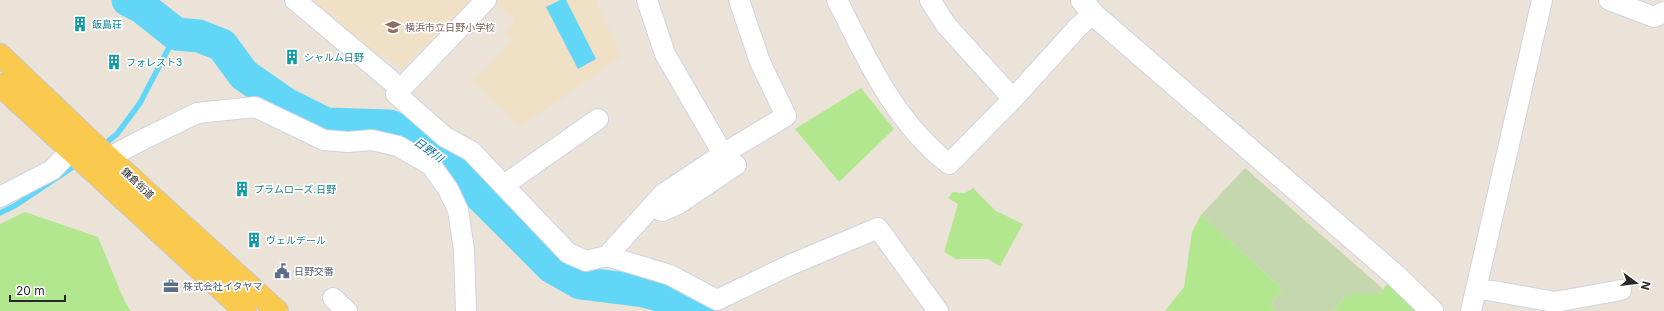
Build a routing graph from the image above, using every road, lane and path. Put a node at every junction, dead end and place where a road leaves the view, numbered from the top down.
1 (296, 0) edge
2 (486, 0) edge
3 (647, 0) edge
4 (739, 0) edge
5 (837, 0) edge
6 (930, 0) edge
7 (1542, 0) edge
8 (1609, 0) edge
9 (1087, 7) edge
10 (1658, 19) edge
11 (0, 55) edge
12 (0, 85) edge
13 (402, 89) junction
14 (1013, 99) junction
15 (598, 119) dead end
16 (445, 137) junction
17 (89, 150) junction
18 (730, 160) junction
19 (431, 165) junction
20 (504, 185) junction
21 (0, 197) edge
22 (607, 256) junction
23 (1476, 288) junction
24 (1621, 290) dead end
25 (245, 311) edge
26 (277, 311) edge
27 (466, 311) edge
28 (938, 311) edge
29 (1432, 311) edge
30 (1471, 311) edge

1 - 13 street
2 - 13 street
3 - 18 street
4 - 18 street
5 - 14 street
6 - 14 street
7 - 23 street
8 - 10 street
9 - 14 street
9 - 29 street
11 - 17 main road, 鎌倉街道
12 - 17 main road, 鎌倉街道
13 - 16 street
15 - 20 street
16 - 19 street
16 - 20 street
17 - 19 street
17 - 21 street
17 - 25 main road, 鎌倉街道
17 - 26 main road, 鎌倉街道
18 - 22 street
19 - 27 street
20 - 22 street
22 - 28 street
23 - 24 street
23 - 30 street

